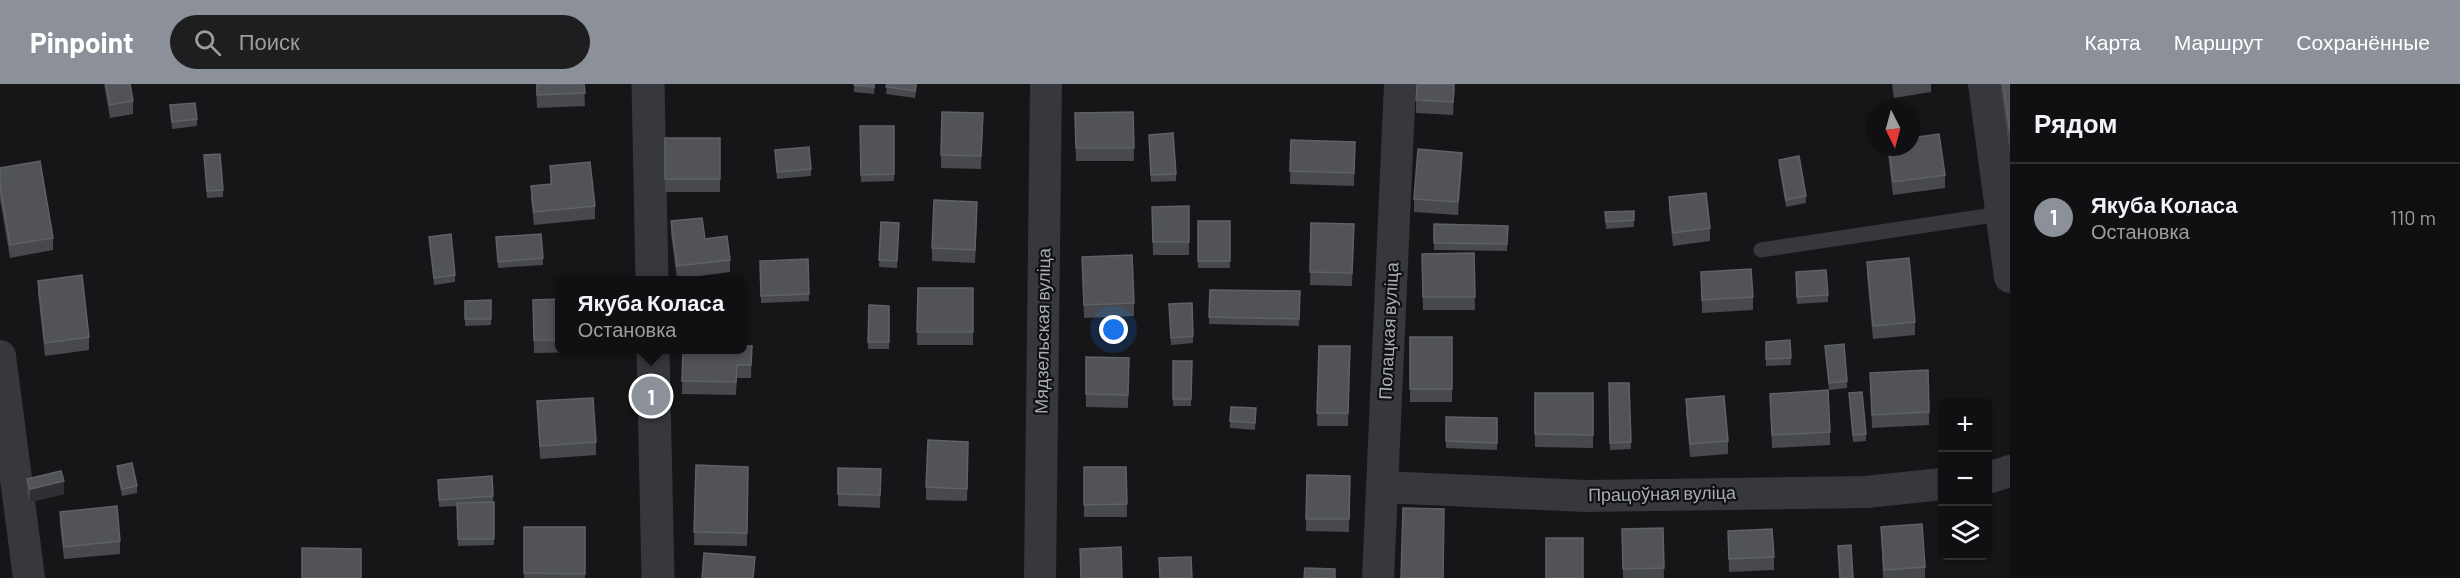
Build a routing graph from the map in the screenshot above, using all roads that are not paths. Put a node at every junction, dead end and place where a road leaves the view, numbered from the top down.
1 (648, 84) edge
2 (1046, 84) edge
3 (1400, 84) edge
4 (1984, 84) edge
5 (2000, 214) junction
6 (1761, 250) dead end
7 (652, 276) edge
8 (2010, 277) edge
9 (653, 354) edge
10 (0, 356) edge
11 (2010, 471) edge
12 (1992, 477) edge
13 (1938, 484) edge
14 (1382, 487) junction
15 (12, 541) edge
16 (29, 578) edge
17 (658, 578) edge
18 (1040, 578) edge
19 (1378, 578) edge

1 - 7 street
2 - 18 street, Мядзельская вуліца
3 - 14 street, Полацкая вуліца
4 - 5 street
5 - 6 lane
5 - 8 street
9 - 17 street
10 - 15 street
11 - 12 street
13 - 14 street, Працоўная вуліца
14 - 19 street, Полацкая вуліца
15 - 16 street

